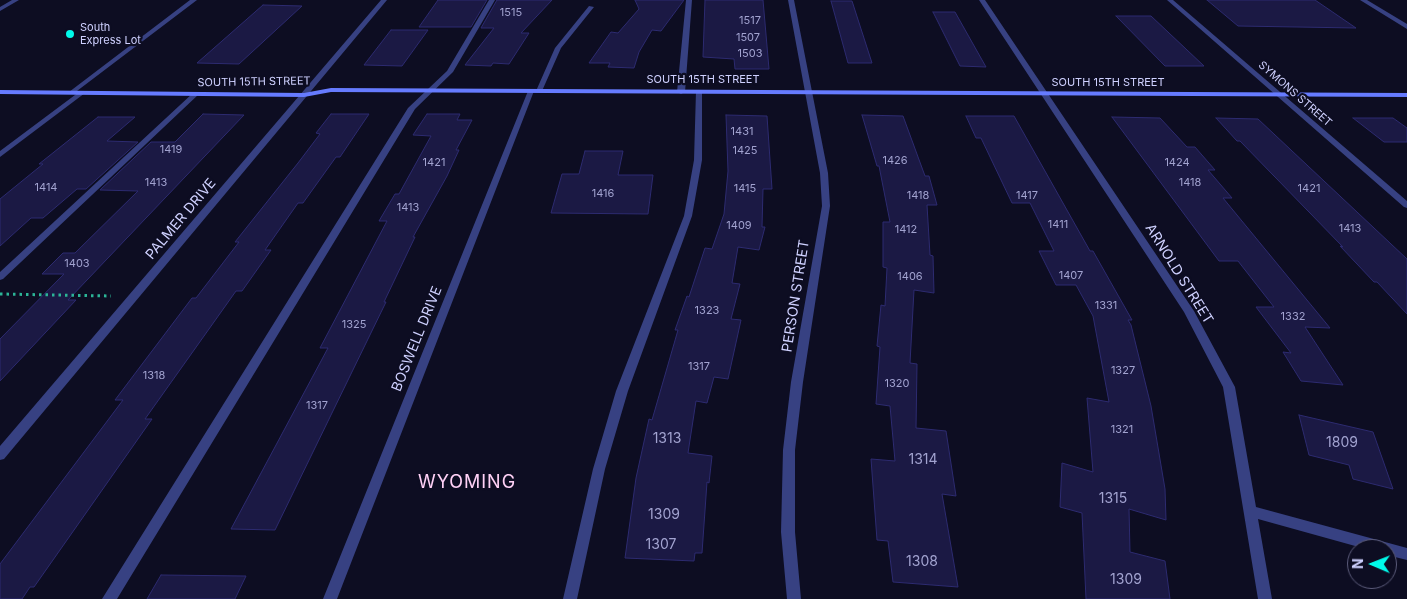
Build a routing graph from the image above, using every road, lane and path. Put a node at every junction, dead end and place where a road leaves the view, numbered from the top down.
1 (16, 0) edge
2 (194, 0) edge
3 (384, 0) edge
4 (492, 0) edge
5 (689, 0) edge
6 (792, 0) edge
7 (982, 0) edge
8 (1170, 0) edge
9 (1363, 0) edge
10 (591, 7) dead end
11 (0, 9) edge
12 (1407, 27) edge
13 (430, 90) junction
14 (535, 91) junction
15 (0, 92) edge
16 (681, 92) junction
17 (698, 92) junction
18 (807, 92) junction
19 (71, 93) junction
20 (80, 93) junction
21 (1044, 93) junction
22 (195, 94) junction
23 (304, 95) junction
24 (1278, 95) junction
25 (1407, 95) edge
26 (0, 155) edge
27 (1407, 205) edge
28 (0, 277) edge
29 (0, 294) edge
30 (134, 296) junction
31 (0, 455) edge
32 (1250, 511) junction
33 (1407, 554) edge
34 (109, 599) edge
35 (330, 599) edge
36 (570, 599) edge
37 (794, 599) edge
38 (1265, 599) edge

1 - 11 street
2 - 19 street
3 - 23 street, PALMER DRIVE
4 - 13 street
5 - 16 street
6 - 18 street, PERSON STREET
7 - 21 street, ARNOLD STREET
8 - 24 street, SYMONS STREET
9 - 12 street
10 - 14 street, BOSWELL DRIVE
13 - 14 main road, SOUTH 15TH STREET
13 - 23 main road, SOUTH 15TH STREET
13 - 34 street
14 - 16 main road, SOUTH 15TH STREET
14 - 35 street, BOSWELL DRIVE
15 - 19 main road, SOUTH 15TH STREET
16 - 17 main road, SOUTH 15TH STREET
17 - 18 main road, SOUTH 15TH STREET
17 - 36 street
18 - 21 main road, SOUTH 15TH STREET
18 - 37 street, PERSON STREET
19 - 20 main road, SOUTH 15TH STREET
20 - 22 main road, SOUTH 15TH STREET
20 - 26 street
21 - 24 main road, SOUTH 15TH STREET
21 - 32 street, ARNOLD STREET
22 - 23 main road, SOUTH 15TH STREET
22 - 28 street
23 - 30 street, PALMER DRIVE
24 - 25 main road, SOUTH 15TH STREET
24 - 27 street, SYMONS STREET
29 - 30 path
30 - 31 street, PALMER DRIVE
32 - 33 street
32 - 38 street, ARNOLD STREET

